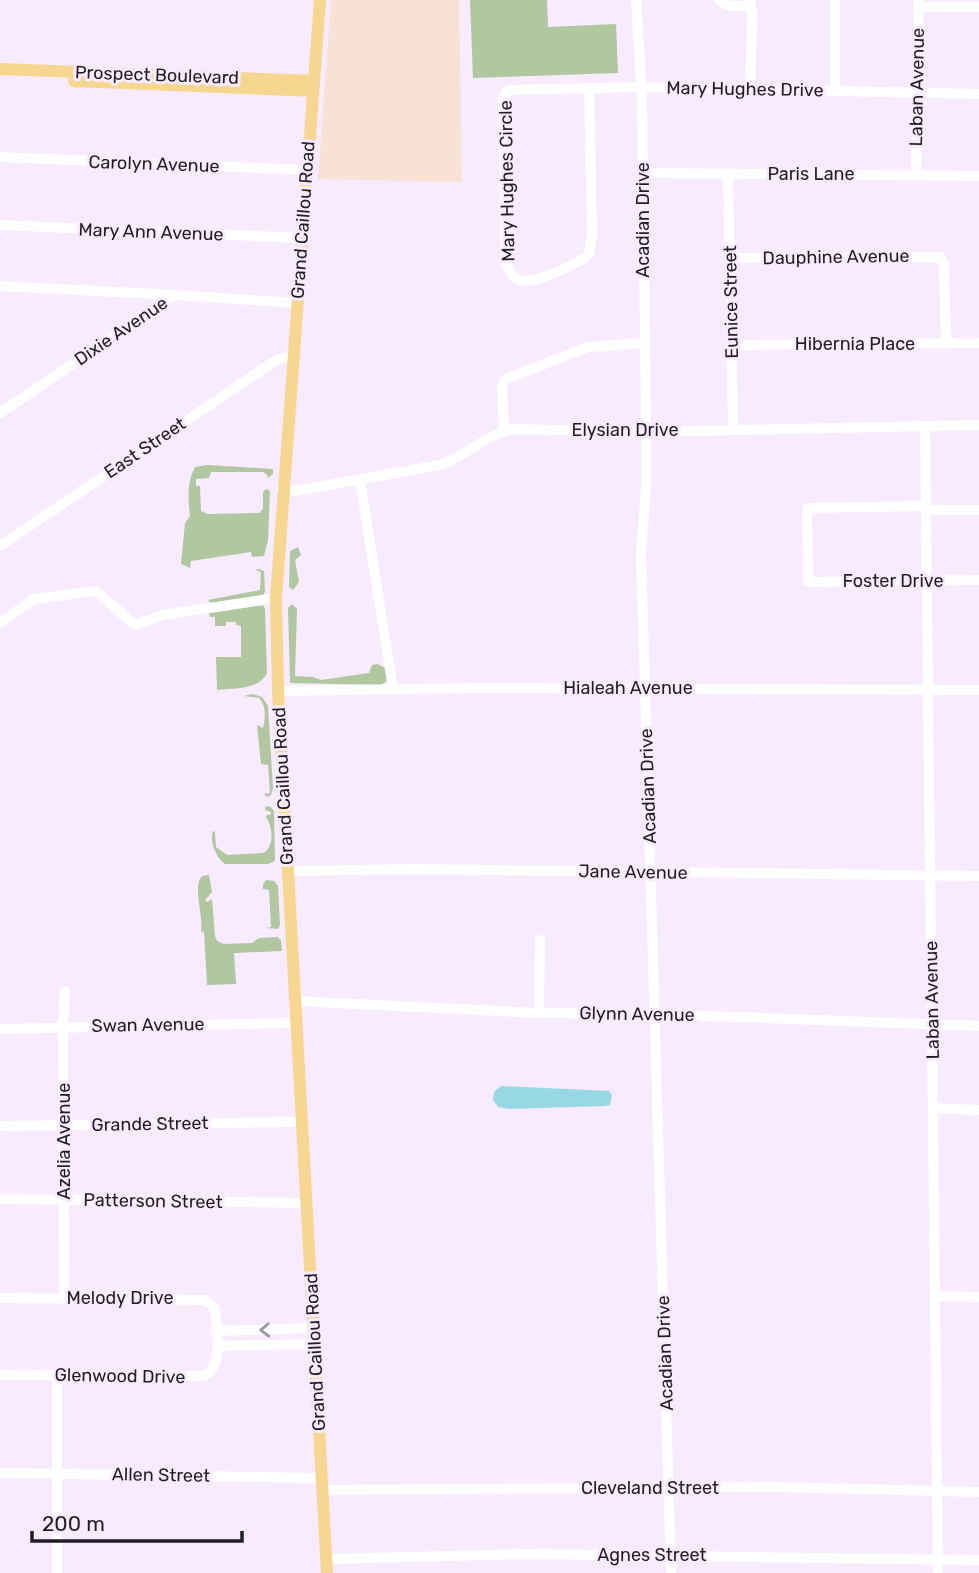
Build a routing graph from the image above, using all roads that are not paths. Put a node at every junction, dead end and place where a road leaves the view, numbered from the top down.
1 (320, 0) edge
2 (636, 0) edge
3 (719, 0) edge
4 (835, 0) edge
5 (750, 3) edge
6 (918, 3) edge
7 (979, 7) edge
8 (0, 69) edge
9 (0, 78) edge
10 (313, 86) junction
11 (641, 87) junction
12 (589, 88) junction
13 (750, 89) junction
14 (510, 90) joint
15 (835, 91) junction
16 (917, 93) junction
17 (979, 94) edge
18 (0, 158) edge
19 (308, 170) junction
20 (643, 173) junction
21 (728, 173) junction
22 (916, 174) junction
23 (979, 176) edge
24 (0, 225) edge
25 (301, 238) junction
26 (730, 258) junction
27 (0, 286) edge
28 (175, 295) junction
29 (297, 303) junction
30 (979, 342) edge
31 (644, 343) junction
32 (946, 343) junction
33 (732, 345) junction
34 (293, 357) junction
35 (0, 413) edge
36 (979, 425) edge
37 (925, 426) junction
38 (733, 430) junction
39 (504, 431) junction
40 (646, 432) junction
41 (360, 480) junction
42 (282, 489) junction
43 (926, 508) junction
44 (979, 510) edge
45 (0, 546) edge
46 (979, 580) edge
47 (927, 581) junction
48 (276, 598) junction
49 (0, 623) edge
50 (644, 688) junction
51 (393, 689) junction
52 (928, 690) junction
53 (979, 690) edge
54 (278, 691) junction
55 (287, 871) junction
56 (650, 872) junction
57 (930, 876) junction
58 (979, 876) edge
59 (540, 940) dead end
60 (65, 991) dead end
61 (295, 1001) junction
62 (539, 1013) junction
63 (654, 1014) junction
64 (295, 1023) junction
65 (932, 1024) junction
66 (979, 1026) edge
67 (63, 1027) junction
68 (0, 1029) edge
69 (933, 1108) junction
70 (979, 1110) edge
71 (301, 1122) junction
72 (65, 1125) junction
73 (0, 1126) edge
74 (0, 1199) edge
75 (63, 1199) junction
76 (306, 1203) junction
77 (936, 1296) junction
78 (979, 1297) edge
79 (0, 1298) edge
80 (64, 1298) junction
81 (314, 1328) junction
82 (216, 1331) junction
83 (314, 1344) junction
84 (217, 1346) junction
85 (0, 1375) edge
86 (57, 1375) junction
87 (0, 1473) edge
88 (57, 1474) junction
89 (321, 1484) junction
90 (668, 1488) junction
91 (939, 1491) junction
92 (979, 1492) edge
93 (670, 1555) junction
94 (326, 1559) junction
95 (938, 1559) junction
96 (979, 1560) edge
97 (57, 1573) edge
98 (327, 1573) edge
99 (671, 1573) edge
100 (938, 1573) edge

1 - 10 main road, Grand Caillou Road
2 - 11 street, Acadian Drive
3 - 5 street
4 - 15 street
5 - 13 street
6 - 7 street
6 - 16 street, Laban Avenue
8 - 10 main road, Prospect Boulevard
9 - 10 main road, Prospect Boulevard
10 - 19 main road, Grand Caillou Road
11 - 12 street, Mary Hughes Drive
11 - 13 street, Mary Hughes Drive
11 - 20 street, Acadian Drive
12 - 14 street, Mary Hughes Drive
12 - 14 street, Mary Hughes Circle
13 - 15 street, Mary Hughes Drive
15 - 16 street, Mary Hughes Drive
16 - 17 street, Mary Hughes Drive
16 - 22 street, Laban Avenue
18 - 19 street, Carolyn Avenue
19 - 25 main road, Grand Caillou Road
20 - 21 street, Paris Lane
20 - 31 street, Acadian Drive
21 - 22 street, Paris Lane
21 - 26 street, Eunice Street
22 - 23 street, Paris Lane
24 - 25 street, Mary Ann Avenue
25 - 29 main road, Grand Caillou Road
26 - 32 street, Dauphine Avenue
26 - 33 street, Eunice Street
27 - 28 street
28 - 29 street, Dixie Avenue
28 - 35 street, Dixie Avenue
29 - 34 main road, Grand Caillou Road
30 - 32 street, Hibernia Place
31 - 39 street
31 - 40 street, Acadian Drive
32 - 33 street, Hibernia Place
33 - 38 street, Eunice Street
34 - 42 main road, Grand Caillou Road
34 - 45 street, East Street
36 - 37 street, Elysian Drive
37 - 38 street, Elysian Drive
37 - 43 street, Laban Avenue
38 - 40 street, Elysian Drive
39 - 40 street, Elysian Drive
39 - 41 street, Elysian Drive
40 - 50 street, Acadian Drive
41 - 42 street, Elysian Drive
41 - 51 street
42 - 48 main road, Grand Caillou Road
43 - 44 street
43 - 47 street, Laban Avenue
43 - 47 street, Foster Drive
46 - 47 street, Foster Drive
47 - 52 street, Laban Avenue
48 - 49 street
48 - 54 main road, Grand Caillou Road
50 - 51 street, Hialeah Avenue
50 - 52 street, Hialeah Avenue
50 - 56 street, Acadian Drive
51 - 54 street, Hialeah Avenue
52 - 53 street, Hialeah Avenue
52 - 57 street, Laban Avenue
54 - 55 main road, Grand Caillou Road
55 - 56 street, Jane Avenue
55 - 61 main road, Grand Caillou Road
56 - 57 street, Jane Avenue
56 - 63 street, Acadian Drive
57 - 58 street, Jane Avenue
57 - 65 street, Laban Avenue
59 - 62 street
60 - 67 street, Azelia Avenue
61 - 62 street, Glynn Avenue
61 - 64 main road, Grand Caillou Road
62 - 63 street, Glynn Avenue
63 - 65 street, Glynn Avenue
63 - 90 street, Acadian Drive
64 - 67 street, Swan Avenue
64 - 71 main road, Grand Caillou Road
65 - 66 street, Glynn Avenue
65 - 69 street, Laban Avenue
67 - 68 street, Swan Avenue
67 - 72 street, Azelia Avenue
69 - 70 street
69 - 77 street, Laban Avenue
71 - 72 street, Grande Street
71 - 76 main road, Grand Caillou Road
72 - 73 street, Grande Street
72 - 75 street, Azelia Avenue
74 - 75 street, Patterson Street
75 - 76 street, Patterson Street
75 - 80 street, Azelia Avenue
76 - 81 main road, Grand Caillou Road
77 - 78 street
77 - 91 street, Laban Avenue
79 - 80 street, Melody Drive
80 - 82 street, Melody Drive
81 -> 82 street
81 - 83 main road, Grand Caillou Road
82 - 84 street, Melody Drive
83 - 84 street
83 - 89 main road, Grand Caillou Road
84 - 86 street, Glenwood Drive
85 - 86 street, Glenwood Drive
86 - 88 street
87 - 88 street, Allen Street
88 - 89 street, Allen Street
88 - 97 street
89 - 90 street, Cleveland Street
89 - 94 main road, Grand Caillou Road
90 - 91 street, Cleveland Street
90 - 93 street, Acadian Drive
91 - 92 street, Cleveland Street
91 - 95 street, Laban Avenue
93 - 94 street, Agnes Street
93 - 95 street, Agnes Street
93 - 99 street, Acadian Drive
94 - 98 main road, Grand Caillou Road
95 - 96 street, Agnes Street
95 - 100 street, Laban Avenue

